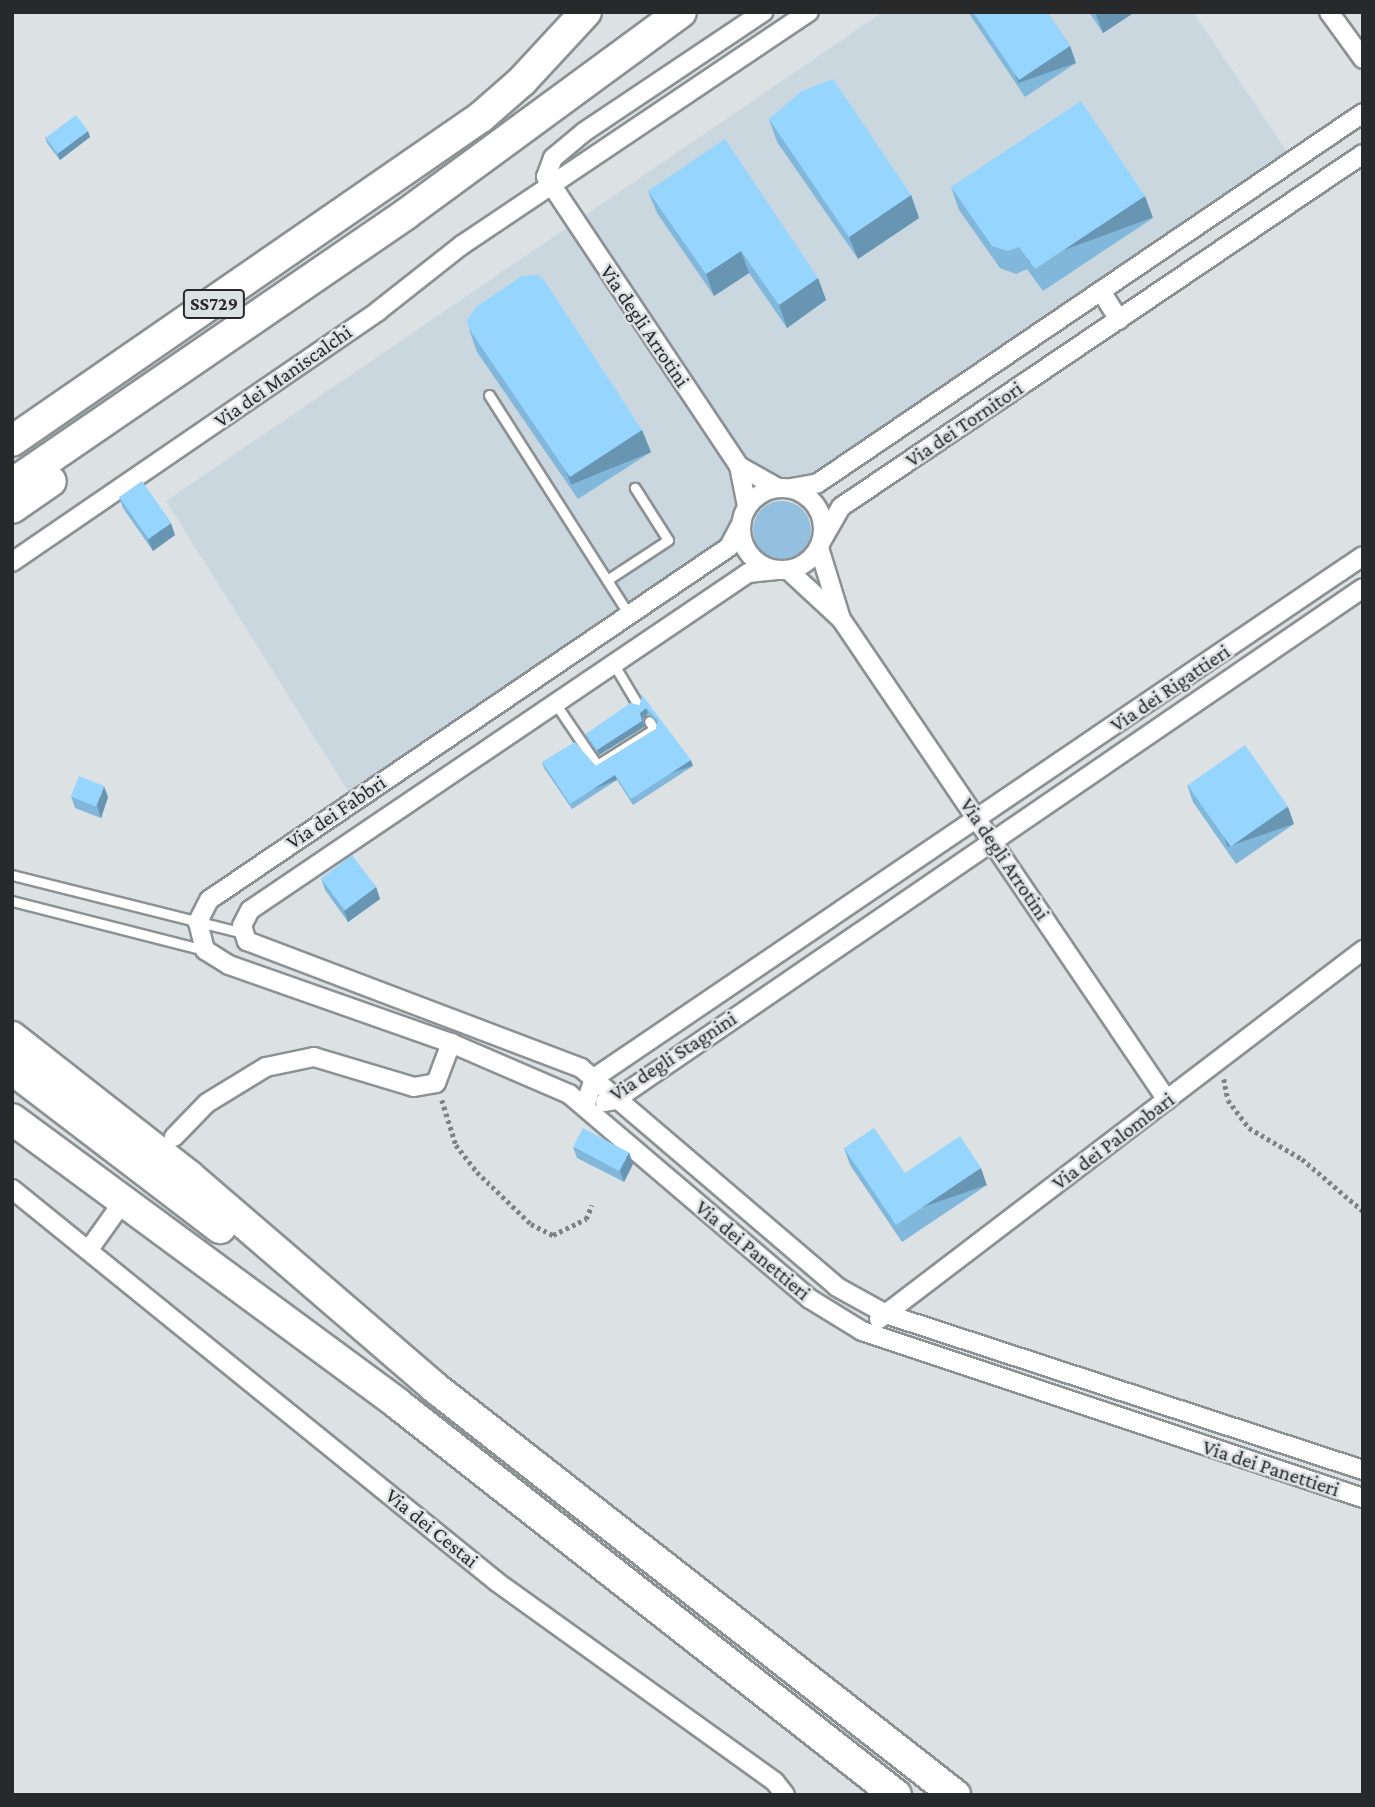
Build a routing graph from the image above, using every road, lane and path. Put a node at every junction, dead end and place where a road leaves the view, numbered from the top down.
1 (586, 12) edge
2 (673, 12) edge
3 (681, 12) edge
4 (762, 12) edge
5 (809, 12) edge
6 (1329, 12) edge
7 (643, 41) junction
8 (1363, 59) edge
9 (1363, 113) edge
10 (1363, 155) edge
11 (551, 187) junction
12 (306, 284) junction
13 (1101, 291) junction
14 (1119, 320) junction
15 (167, 336) junction
16 (489, 396) dead end
17 (12, 422) edge
18 (12, 441) edge
19 (739, 466) junction
20 (12, 484) edge
21 (635, 488) dead end
22 (785, 488) junction
23 (747, 506) junction
24 (12, 508) edge
25 (740, 526) junction
26 (820, 544) junction
27 (1363, 556) edge
28 (12, 562) edge
29 (782, 570) junction
30 (607, 580) junction
31 (1363, 588) edge
32 (628, 613) junction
33 (841, 619) junction
34 (613, 663) junction
35 (554, 702) junction
36 (638, 705) edge
37 (484, 711) junction
38 (649, 721) edge
39 (502, 737) junction
40 (978, 819) junction
41 (992, 839) junction
42 (12, 875) edge
43 (12, 901) edge
44 (198, 922) junction
45 (243, 933) junction
46 (205, 950) junction
47 (1363, 950) edge
48 (12, 1037) edge
49 (451, 1043) junction
50 (1219, 1060) junction
51 (12, 1069) edge
52 (594, 1078) junction
53 (436, 1083) junction
54 (12, 1086) edge
55 (615, 1100) junction
56 (1167, 1100) junction
57 (585, 1106) junction
58 (12, 1119) edge
59 (174, 1137) dead end
60 (12, 1189) edge
61 (592, 1205) dead end
62 (117, 1210) dead end
63 (1363, 1211) edge
64 (90, 1248) junction
65 (886, 1314) junction
66 (862, 1331) junction
67 (434, 1387) junction
68 (398, 1404) junction
69 (1363, 1470) edge
70 (1363, 1498) edge
71 (785, 1795) edge
72 (897, 1795) edge
73 (955, 1795) edge

1 - 15 highway, SS729
2 - 7 highway
3 - 7 highway, SS729
4 - 11 street
5 - 11 street, Via dei Maniscalchi
6 - 8 street
7 - 12 highway, SS729
9 - 13 street, Via dei Tornitori
10 - 14 street, Via dei Tornitori
11 - 19 street, Via degli Arrotini
11 - 28 street, Via dei Maniscalchi
12 - 20 highway, SS729
12 - 24 highway
13 - 14 street
13 - 22 street, Via dei Tornitori
14 - 26 street, Via dei Tornitori
15 - 17 highway
15 - 18 highway, SS729
16 - 30 lane
19 - 22 street
19 - 23 street
21 - 30 lane
22 - 23 street
22 - 26 street
23 - 25 street
25 - 29 street
25 - 32 street, Via dei Fabbri
26 - 29 street
26 - 33 street
27 - 40 street, Via dei Rigattieri
29 - 33 street
29 - 34 street, Via dei Fabbri
30 - 32 lane
31 - 41 street, Via dei Rigattieri
32 - 37 street, Via dei Fabbri
33 - 40 street, Via degli Arrotini
34 - 35 street, Via dei Fabbri
34 - 36 lane
35 - 38 lane
35 - 39 street, Via dei Fabbri
37 - 39 street
37 - 44 street, Via dei Fabbri
39 - 45 street, Via dei Fabbri
40 - 41 street, Via degli Arrotini
40 - 52 street, Via degli Stagnini
41 - 55 street, Via degli Stagnini
41 - 56 street, Via degli Arrotini
42 - 44 lane
43 - 46 lane
44 - 45 lane
44 - 46 street
45 - 52 street, Via dei Panettieri
46 - 49 street, Via dei Panettieri
47 - 50 street, Via dei Palombari
48 - 67 highway
49 - 53 street
49 - 57 street, Via dei Panettieri
50 - 56 street, Via dei Palombari
50 - 63 path
51 - 67 highway
52 - 55 street, Via dei Panettieri
52 - 57 street, Via degli Stagnini
53 - 59 street
53 - 61 path
54 - 68 highway
55 - 57 street, Via degli Stagnini
55 - 65 street, Via dei Panettieri
56 - 65 street, Via dei Palombari
57 - 66 street, Via dei Panettieri
58 - 68 highway
60 - 64 street, Via dei Cestai
62 - 64 street
64 - 71 street, Via dei Cestai
65 - 66 street, Via dei Palombari
65 - 69 street, Via dei Panettieri
66 - 70 street, Via dei Panettieri
67 - 73 highway
68 - 72 highway

